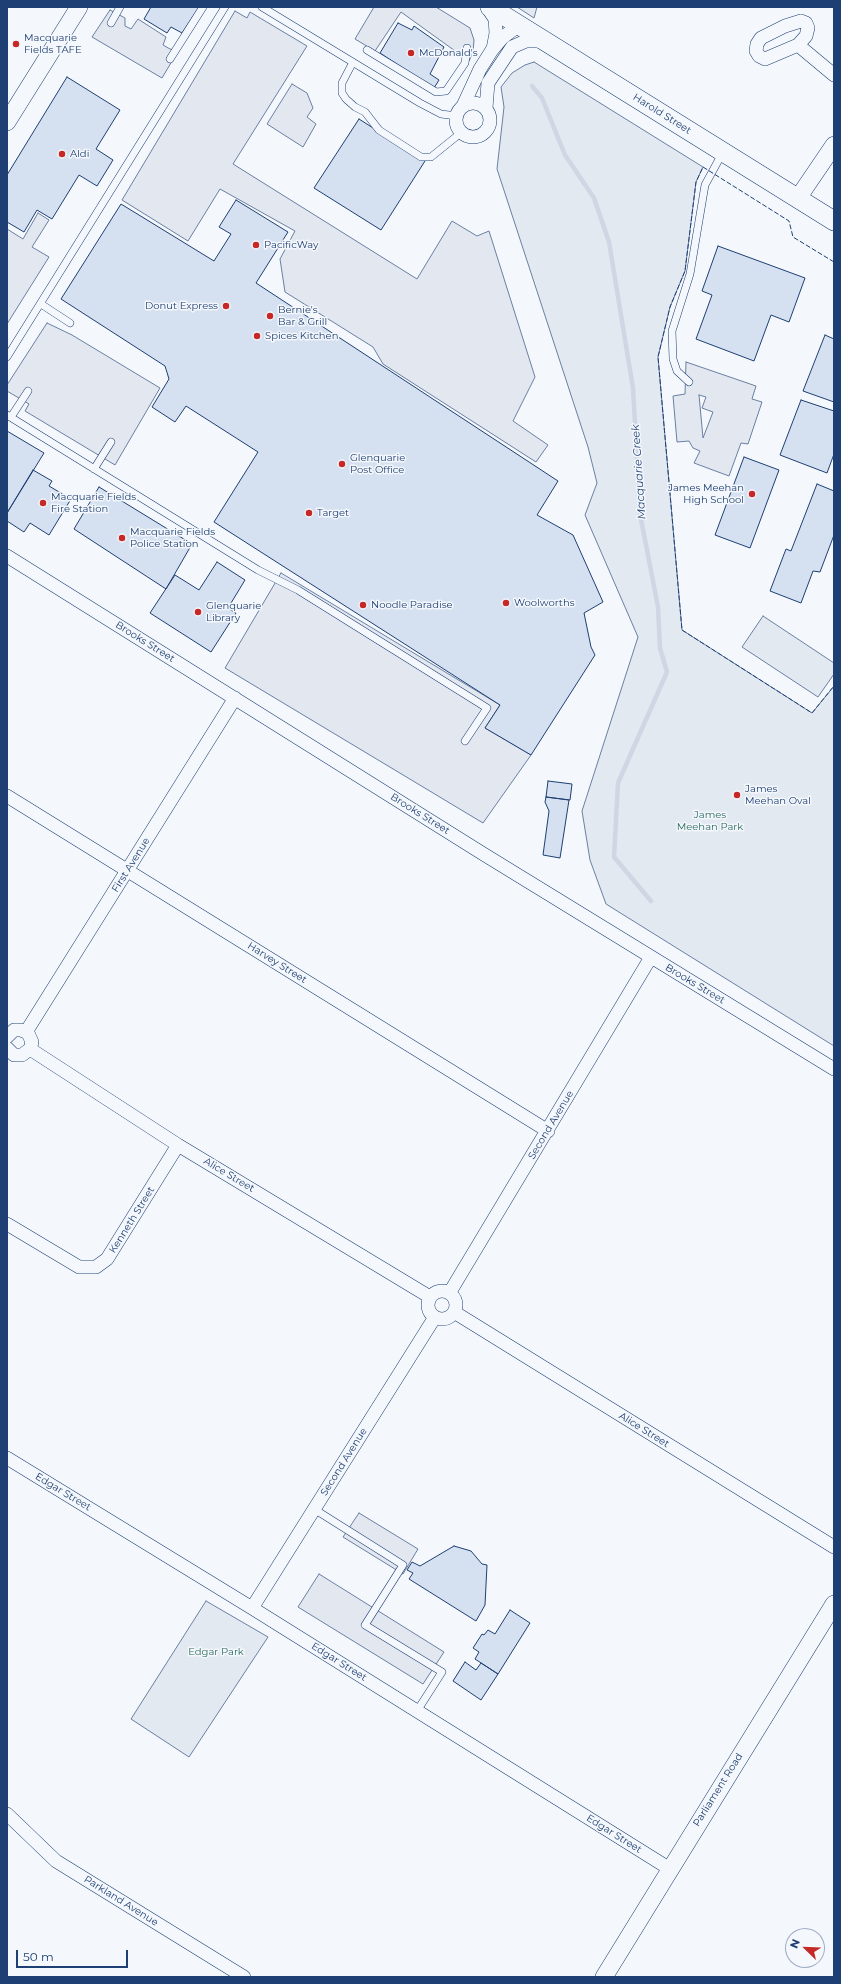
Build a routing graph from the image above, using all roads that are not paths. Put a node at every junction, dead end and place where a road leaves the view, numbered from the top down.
1 (80, 7) edge
2 (120, 7) edge
3 (203, 7) edge
4 (225, 7) edge
5 (262, 7) edge
6 (489, 7) edge
7 (111, 23) dead end
8 (518, 25) junction
9 (544, 41) junction
10 (798, 45) dead end
11 (512, 47) junction
12 (468, 48) dead end
13 (367, 50) dead end
14 (492, 50) junction
15 (170, 59) dead end
16 (353, 62) junction
17 (834, 75) edge
18 (486, 108) junction
19 (460, 111) junction
20 (7, 122) edge
21 (462, 132) junction
22 (834, 146) edge
23 (723, 152) junction
24 (798, 198) junction
25 (834, 221) edge
26 (41, 304) junction
27 (70, 323) dead end
28 (7, 357) edge
29 (689, 382) dead end
30 (28, 391) dead end
31 (9, 416) edge
32 (111, 442) dead end
33 (94, 469) junction
34 (7, 556) edge
35 (235, 698) junction
36 (465, 741) dead end
37 (7, 796) edge
38 (128, 870) junction
39 (651, 957) junction
40 (26, 1032) junction
41 (8, 1045) edge
42 (30, 1050) junction
43 (834, 1069) edge
44 (548, 1130) junction
45 (178, 1145) junction
46 (7, 1224) edge
47 (450, 1292) junction
48 (430, 1297) junction
49 (454, 1312) junction
50 (435, 1317) junction
51 (7, 1458) edge
52 (314, 1509) junction
53 (834, 1547) edge
54 (834, 1604) edge
55 (252, 1608) junction
56 (417, 1711) junction
57 (7, 1814) edge
58 (670, 1869) junction
59 (244, 1977) edge
60 (604, 1977) edge

1 - 20 street
2 - 7 lane
3 - 15 lane
4 - 26 lane
5 - 16 lane
6 - 8 main road, Harold Street
6 - 14 street
8 - 9 main road, Harold Street
8 - 11 street
8 - 14 street
9 - 11 street
9 - 23 main road, Harold Street
10 - 17 street
11 - 18 street
12 - 13 lane
14 - 19 street
16 - 19 lane
16 - 21 lane
18 - 19 street
18 - 21 street
19 - 21 street
22 - 24 street
23 - 24 main road, Harold Street
23 - 29 lane
24 - 25 main road, Harold Street
26 - 27 lane
26 - 28 lane
30 - 31 lane
31 - 33 lane
32 - 33 lane
33 - 36 lane
34 - 35 street, Brooks Street
35 - 38 street, First Avenue
35 - 39 street, Brooks Street
37 - 38 street, Harvey Street
38 - 40 street, First Avenue
38 - 44 street, Harvey Street
39 - 43 street, Brooks Street
39 - 44 street, Second Avenue
40 - 41 street
40 - 42 street
41 - 42 street
42 - 45 street, Alice Street
44 - 47 street, Second Avenue
45 - 46 street, Kenneth Street
45 - 48 street, Alice Street
47 - 48 street
47 - 49 street
48 - 50 street
49 - 50 street
49 - 53 street, Alice Street
50 - 52 street, Second Avenue
51 - 55 street, Edgar Street
52 - 55 street, Second Avenue
52 - 56 lane
54 - 58 street, Parliament Road
55 - 56 street, Edgar Street
56 - 58 street, Edgar Street
57 - 59 street, Parkland Avenue
58 - 60 street, Parliament Road

